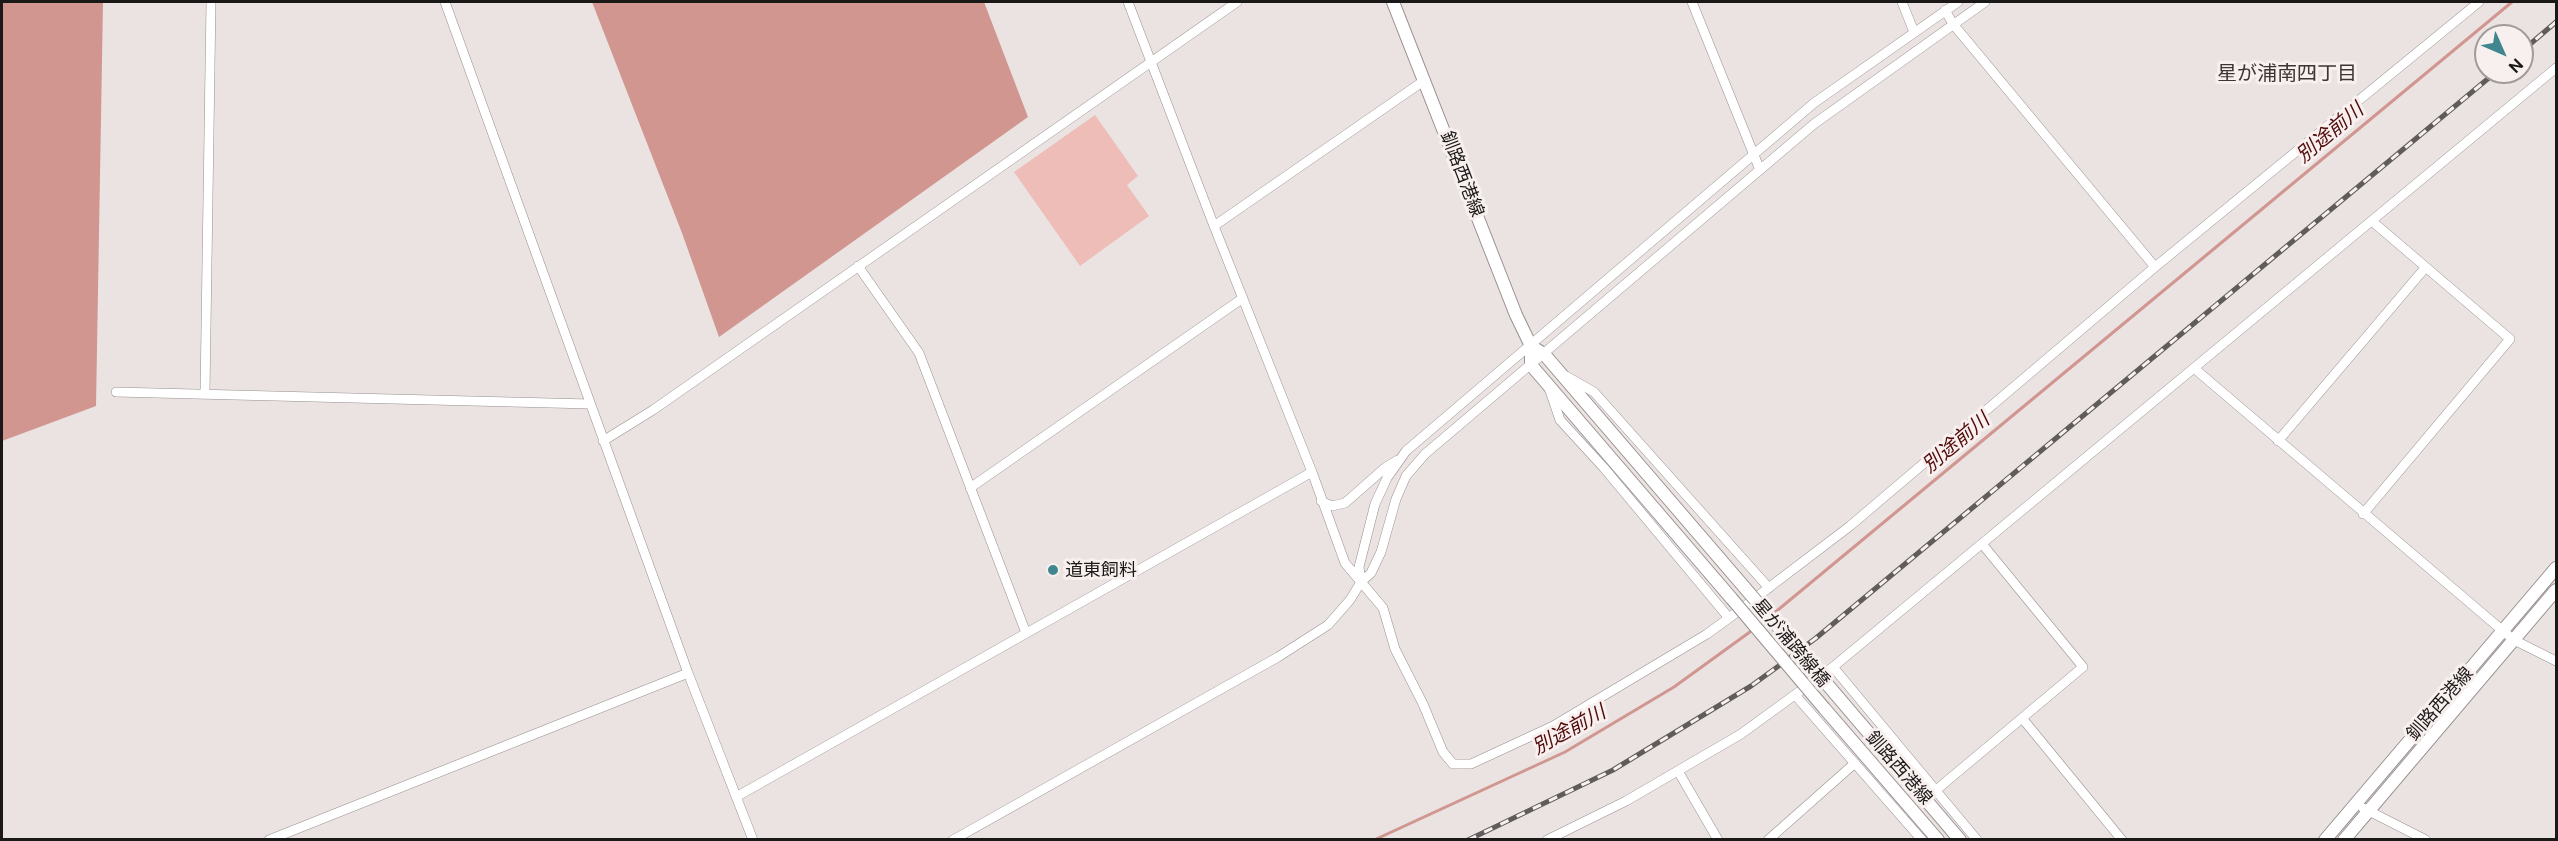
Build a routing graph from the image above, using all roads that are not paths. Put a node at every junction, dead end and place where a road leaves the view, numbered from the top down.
1 (212, 2) edge
2 (445, 2) edge
3 (1128, 2) edge
4 (1237, 2) edge
5 (1394, 2) edge
6 (1692, 2) edge
7 (1902, 2) edge
8 (1958, 2) edge
9 (1985, 2) edge
10 (2479, 2) edge
11 (1945, 10) junction
12 (1953, 24) junction
13 (1914, 32) junction
14 (1152, 60) junction
15 (2556, 68) edge
16 (1425, 80) junction
17 (1754, 155) junction
18 (1760, 170) junction
19 (2373, 222) junction
20 (1214, 226) junction
21 (858, 266) junction
22 (2155, 267) junction
23 (2425, 268) junction
24 (1243, 298) junction
25 (1531, 346) junction
26 (1544, 354) junction
27 (1531, 365) junction
28 (2194, 369) junction
29 (1560, 373) junction
30 (1547, 383) junction
31 (116, 392) dead end
32 (206, 393) junction
33 (590, 404) junction
34 (603, 441) junction
35 (2278, 441) junction
36 (1399, 459) junction
37 (1312, 472) junction
38 (970, 488) junction
39 (1322, 501) junction
40 (2363, 514) junction
41 (1983, 545) junction
42 (2556, 568) edge
43 (1361, 582) junction
44 (1769, 588) junction
45 (2556, 590) edge
46 (1729, 618) junction
47 (2503, 631) junction
48 (1026, 633) junction
49 (2514, 640) junction
50 (2556, 661) edge
51 (1833, 667) junction
52 (688, 673) junction
53 (1795, 695) junction
54 (1838, 697) joint
55 (1824, 708) joint
56 (2022, 718) junction
57 (1855, 763) junction
58 (1678, 771) junction
59 (1935, 791) junction
60 (736, 797) junction
61 (2355, 804) junction
62 (2368, 811) junction
63 (269, 840) edge
64 (753, 840) edge
65 (953, 840) edge
66 (1547, 840) edge
67 (1718, 840) edge
68 (1768, 840) edge
69 (1922, 840) edge
70 (1938, 840) edge
71 (1960, 840) edge
72 (1977, 840) edge
73 (2122, 840) edge
74 (2325, 840) edge
75 (2344, 840) edge
76 (2426, 840) edge

1 - 32 street
2 - 33 street
3 - 14 street
4 - 14 street
5 - 16 main road, 釧路西港線
6 - 17 street
7 - 13 street
8 - 11 street
9 - 12 street
10 - 22 street
11 - 12 street
11 - 13 street
12 - 18 street
12 - 22 street
13 - 17 street
14 - 20 street
14 - 21 street
15 - 19 street
16 - 20 street
16 - 25 main road, 釧路西港線
17 - 18 street
17 - 25 street
18 - 26 street
19 - 23 street
19 - 28 street
20 - 24 street
21 - 34 street
21 - 38 street
22 - 44 street
23 - 35 street
23 - 40 street
24 - 37 street
24 - 38 street
25 - 26 main road
25 - 27 main road, 釧路西港線
25 - 36 street
26 - 27 street
26 - 29 main road
27 - 30 main road
27 - 43 street
28 - 35 street
28 - 41 street
29 - 44 street
29 - 54 main road, 星が浦跨線橋, bridge
30 - 46 street
30 - 55 main road, 星が浦跨線橋, bridge
31 - 32 street
32 - 33 street
33 - 34 street
34 - 52 street
35 - 40 street
36 - 39 street
36 - 43 street
37 - 39 street
37 - 48 street
38 - 48 street
39 - 43 street
40 - 47 street
41 - 51 street
41 - 56 street
42 - 47 main road, 釧路西港線
43 - 46 street
43 - 65 street
44 - 46 street
45 - 49 main road, 釧路西港線
47 - 49 street
47 - 61 main road, 釧路西港線
48 - 60 street
49 - 50 street
49 - 62 main road, 釧路西港線
51 - 53 street
51 - 59 street
52 - 60 street
52 - 63 street
53 - 57 street
53 - 58 street
54 - 71 main road, 釧路西港線
55 - 70 main road, 釧路西港線
56 - 59 street
56 - 73 street
57 - 68 street
57 - 69 street
58 - 66 street
58 - 67 street
59 - 72 street
60 - 64 street
61 - 62 street
61 - 74 main road, 釧路西港線
62 - 75 main road, 釧路西港線
62 - 76 street

